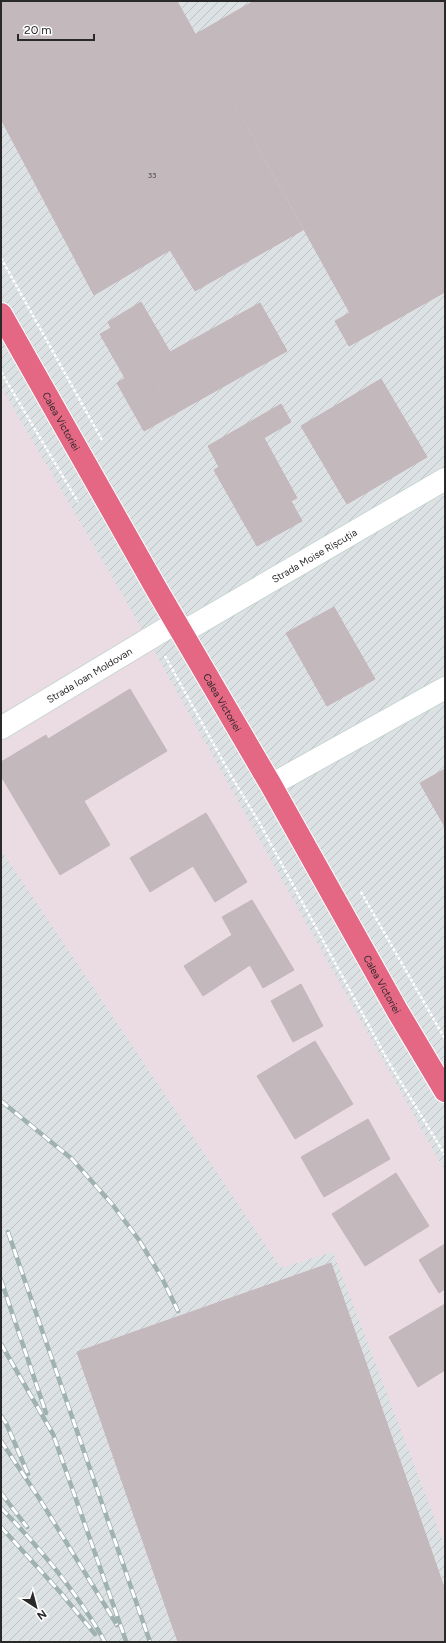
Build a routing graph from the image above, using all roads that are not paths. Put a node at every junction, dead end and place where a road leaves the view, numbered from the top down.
1 (1, 314) edge
2 (445, 479) edge
3 (180, 627) junction
4 (445, 688) edge
5 (1, 728) edge
6 (271, 785) junction
7 (445, 1091) edge

1 - 3 main road, Calea Victoriei
2 - 3 street, Strada Moise Rișcuția
3 - 5 street, Strada Ioan Moldovan
3 - 6 main road, Calea Victoriei
4 - 6 street
6 - 7 main road, Calea Victoriei

